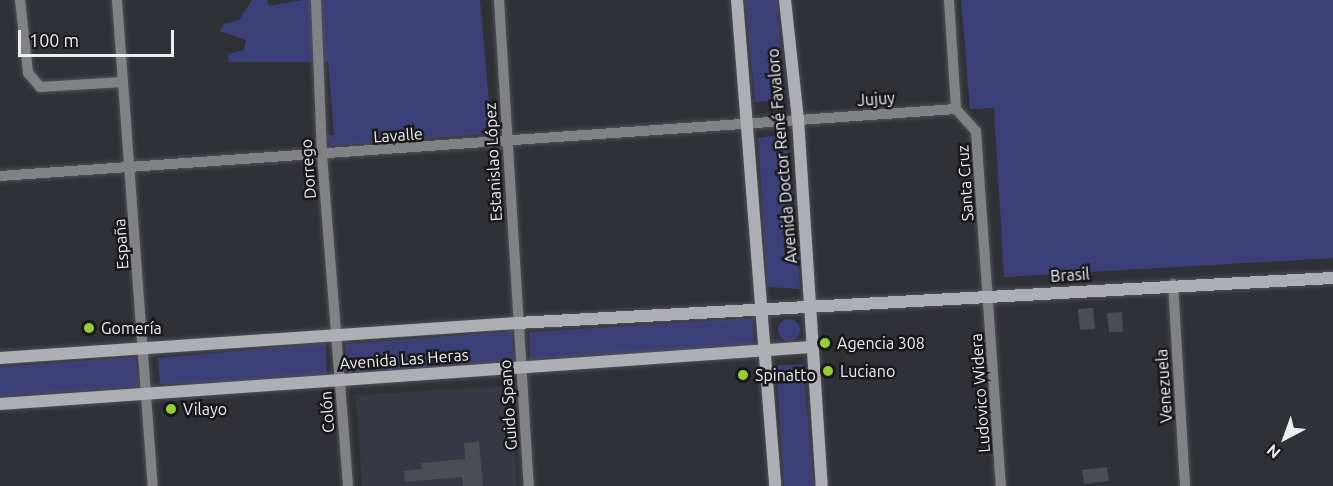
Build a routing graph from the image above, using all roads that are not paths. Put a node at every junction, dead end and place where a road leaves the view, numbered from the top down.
1 (20, 0) edge
2 (117, 0) edge
3 (316, 0) edge
4 (499, 0) edge
5 (737, 0) edge
6 (785, 0) edge
7 (949, 0) edge
8 (123, 82) junction
9 (956, 109) junction
10 (798, 119) junction
11 (748, 123) junction
12 (507, 141) junction
13 (322, 155) junction
14 (130, 167) junction
15 (0, 176) edge
16 (1333, 278) edge
17 (1173, 284) junction
18 (989, 298) junction
19 (762, 308) junction
20 (810, 309) junction
21 (517, 323) junction
22 (336, 336) junction
23 (811, 347) junction
24 (143, 349) junction
25 (764, 352) junction
26 (0, 358) edge
27 (520, 368) junction
28 (340, 380) junction
29 (146, 393) junction
30 (0, 404) edge
31 (153, 486) edge
32 (348, 486) edge
33 (528, 486) edge
34 (775, 486) edge
35 (822, 486) edge
36 (1001, 486) edge
37 (1185, 486) edge

1 - 8 street
2 - 8 street, España
3 - 13 street, Dorrego
4 - 12 street, Estanislao López
5 - 11 main road, Avenida Doctor René Favaloro
6 - 10 main road, Avenida Doctor René Favaloro
7 - 9 street
8 - 14 street, España
9 - 10 street, Jujuy
9 - 18 street, Santa Cruz
10 - 11 street, Lavalle
10 - 20 main road, Avenida Doctor René Favaloro
11 - 12 street, Lavalle
11 - 19 main road, Avenida Doctor René Favaloro
12 - 13 street, Lavalle
12 - 21 street, Estanislao López
13 - 14 street, Lavalle
13 - 22 street, Dorrego
14 - 15 street, Lavalle
14 - 24 street, España
16 - 17 main road, Brasil
17 - 18 main road, Brasil
17 - 37 street, Venezuela
18 - 20 main road, Brasil
18 - 36 street, Ludovico Widera
19 - 20 main road, Avenida Las Heras
19 - 21 main road, Avenida Las Heras
19 - 25 main road, Avenida Doctor René Favaloro
20 - 23 main road, Avenida Doctor René Favaloro
21 - 22 main road, Avenida Las Heras
21 - 27 street, Guido Spano
22 - 24 main road, Avenida Las Heras
22 - 28 street, Colón
23 - 25 main road, Avenida Las Heras
23 - 35 main road, Avenida Doctor René Favaloro
24 - 26 main road, Avenida Las Heras
24 - 29 street, España
25 - 27 main road, Avenida Las Heras
25 - 34 main road, Avenida Doctor René Favaloro
27 - 28 main road, Avenida Las Heras
27 - 33 street, Guido Spano
28 - 29 main road, Avenida Las Heras
28 - 32 street, Colón
29 - 30 main road, Avenida Las Heras
29 - 31 street, España

